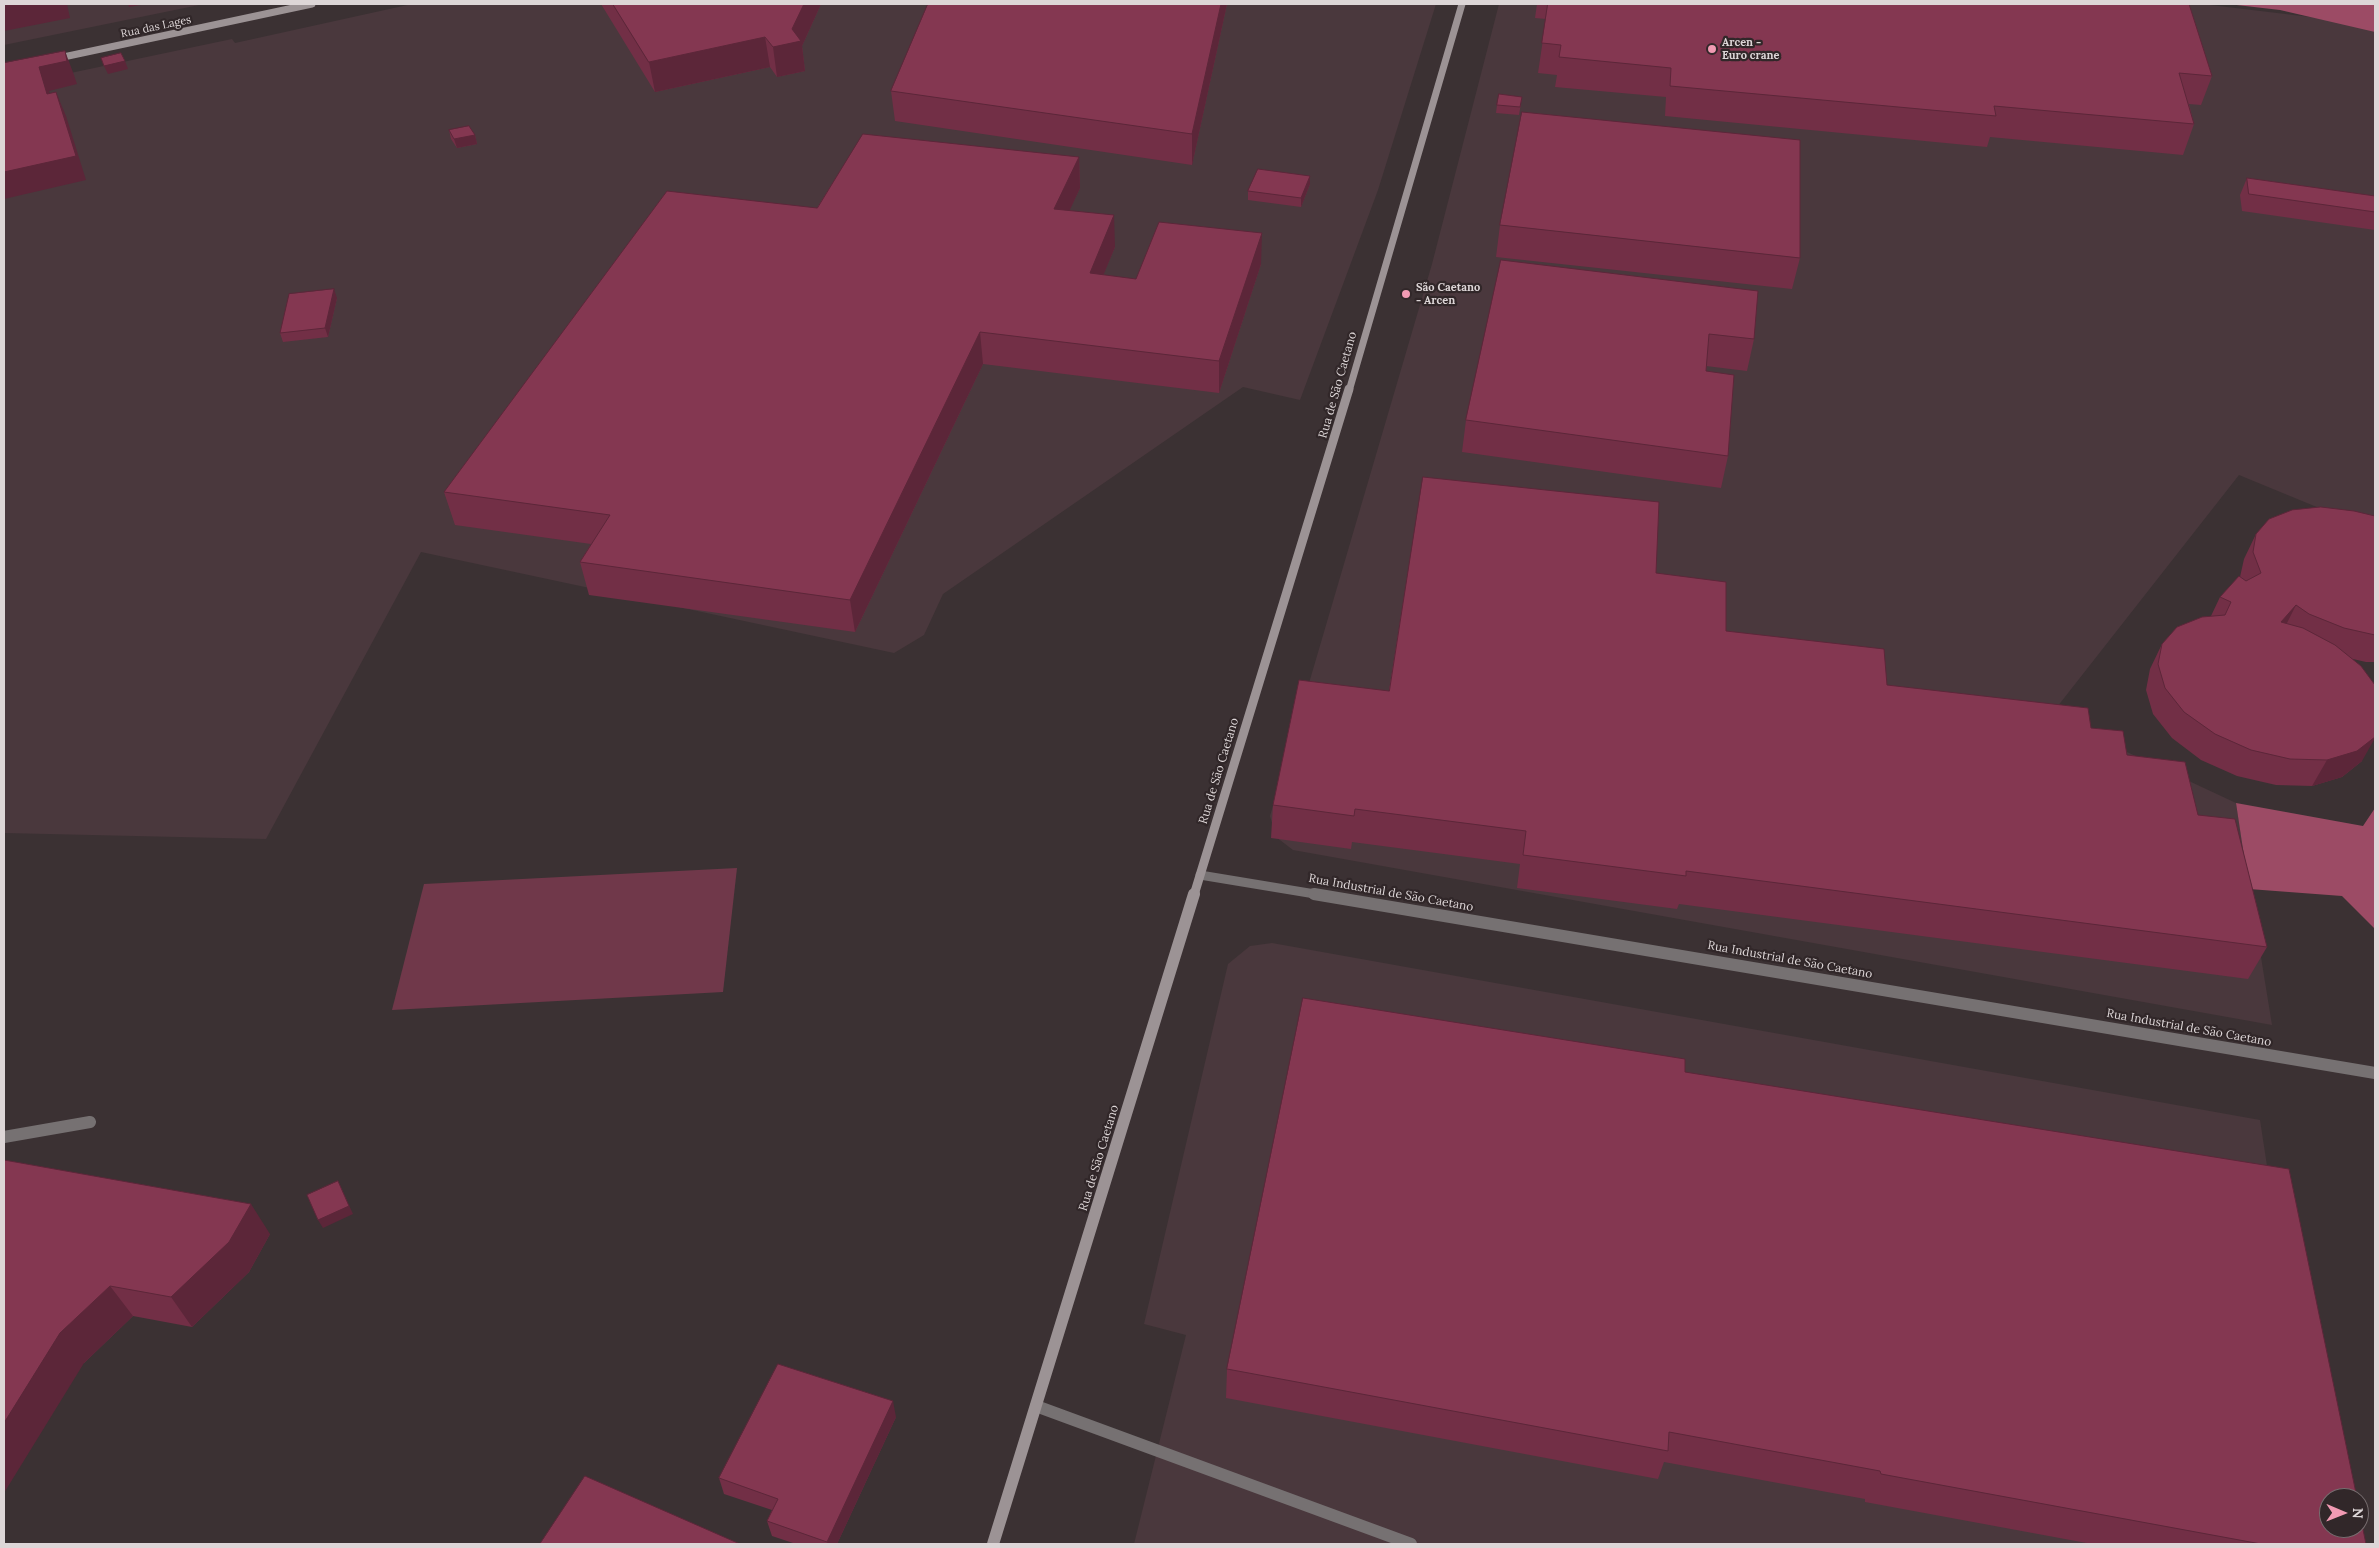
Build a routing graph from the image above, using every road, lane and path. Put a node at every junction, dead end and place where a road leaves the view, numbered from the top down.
1 (312, 4) edge
2 (1462, 4) edge
3 (42, 62) edge
4 (1200, 875) junction
5 (2375, 1073) edge
6 (90, 1122) dead end
7 (4, 1137) edge
8 (1036, 1406) junction
9 (993, 1544) edge
10 (1411, 1544) edge

1 - 3 main road, Rua das Lages
2 - 4 main road, Rua de São Caetano
4 - 5 street, Rua Industrial de São Caetano
4 - 8 main road, Rua de São Caetano
6 - 7 street
8 - 9 main road, Rua de São Caetano
8 - 10 street

